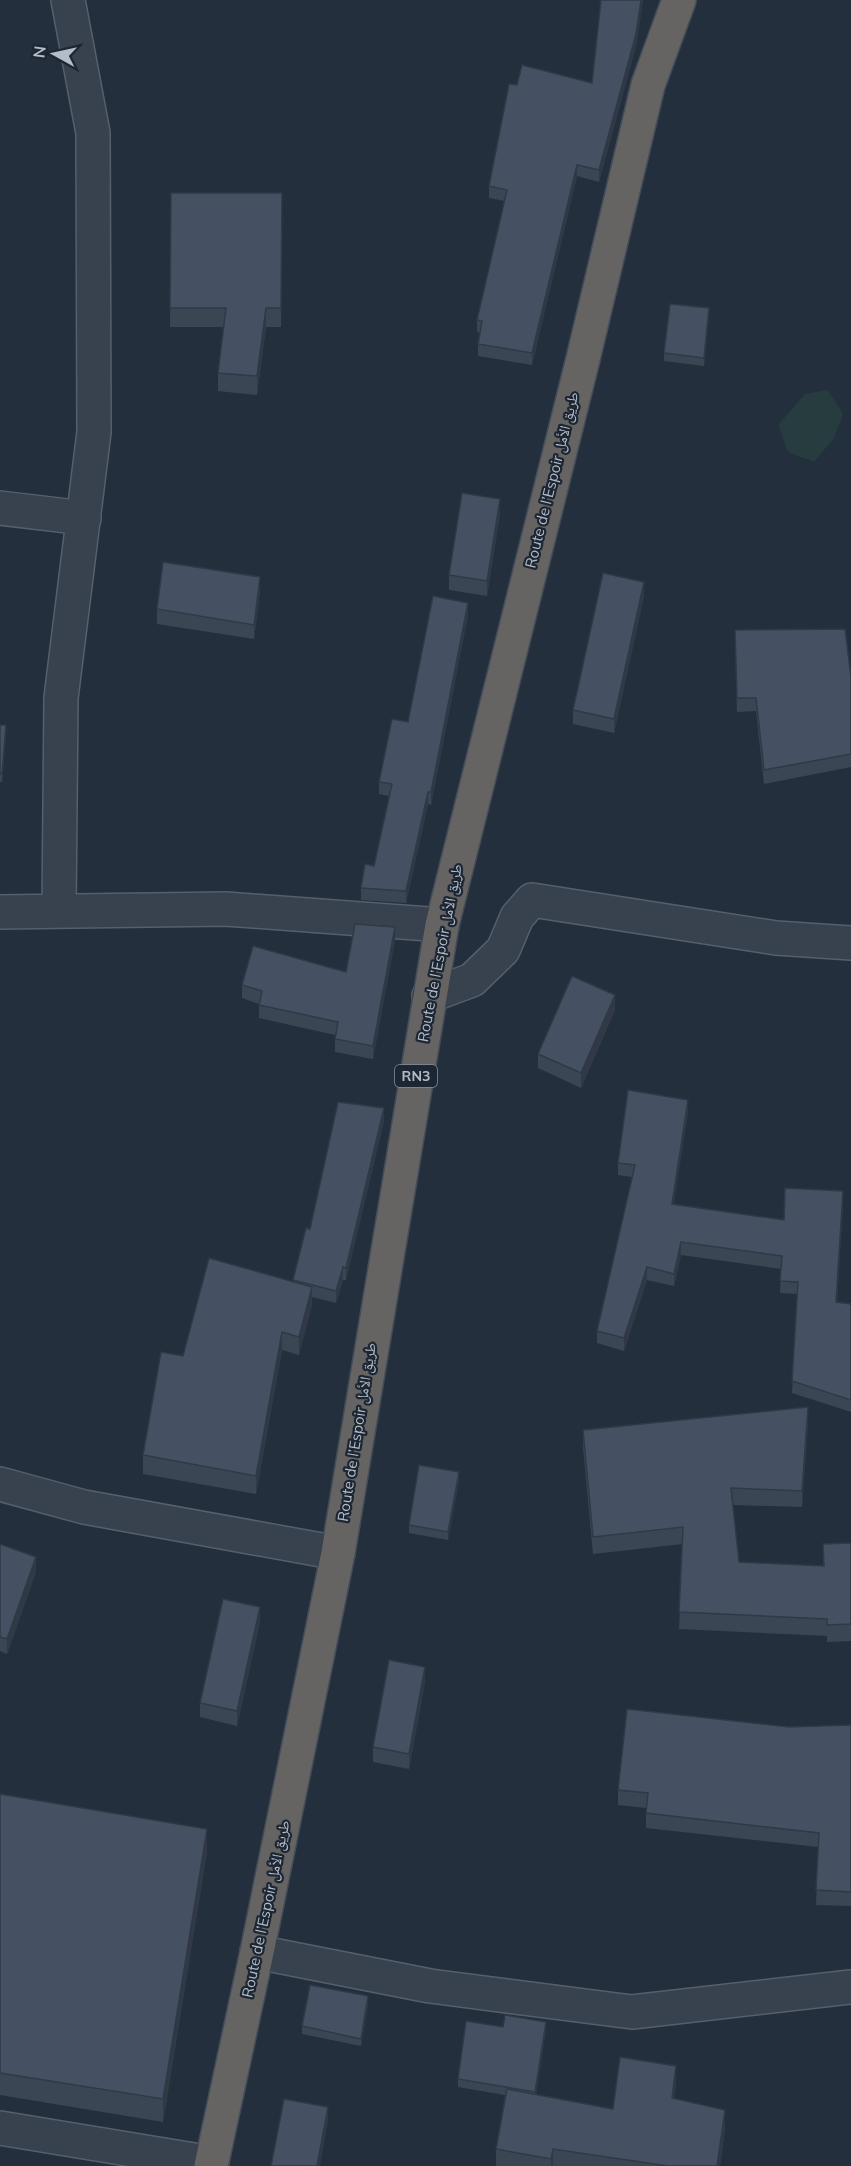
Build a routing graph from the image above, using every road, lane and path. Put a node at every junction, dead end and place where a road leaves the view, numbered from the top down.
1 (68, 0) edge
2 (679, 0) edge
3 (0, 508) edge
4 (84, 518) junction
5 (59, 910) junction
6 (0, 912) edge
7 (442, 925) junction
8 (851, 943) edge
9 (429, 996) junction
10 (0, 1484) edge
11 (338, 1553) junction
12 (257, 1952) junction
13 (851, 1987) edge
14 (0, 2128) edge
15 (211, 2164) edge

1 - 4 street
2 - 7 highway, Route de l’Espoir طريق الأمل / RN3
3 - 4 street
4 - 5 street
5 - 6 street
5 - 7 street
7 - 9 highway, Route de l’Espoir طريق الأمل / RN3
8 - 9 street
9 - 11 highway, Route de l’Espoir طريق الأمل / RN3
10 - 11 street
11 - 12 highway, Route de l’Espoir طريق الأمل / RN3
12 - 13 street
12 - 15 highway, Route de l’Espoir طريق الأمل / RN3
14 - 15 street

